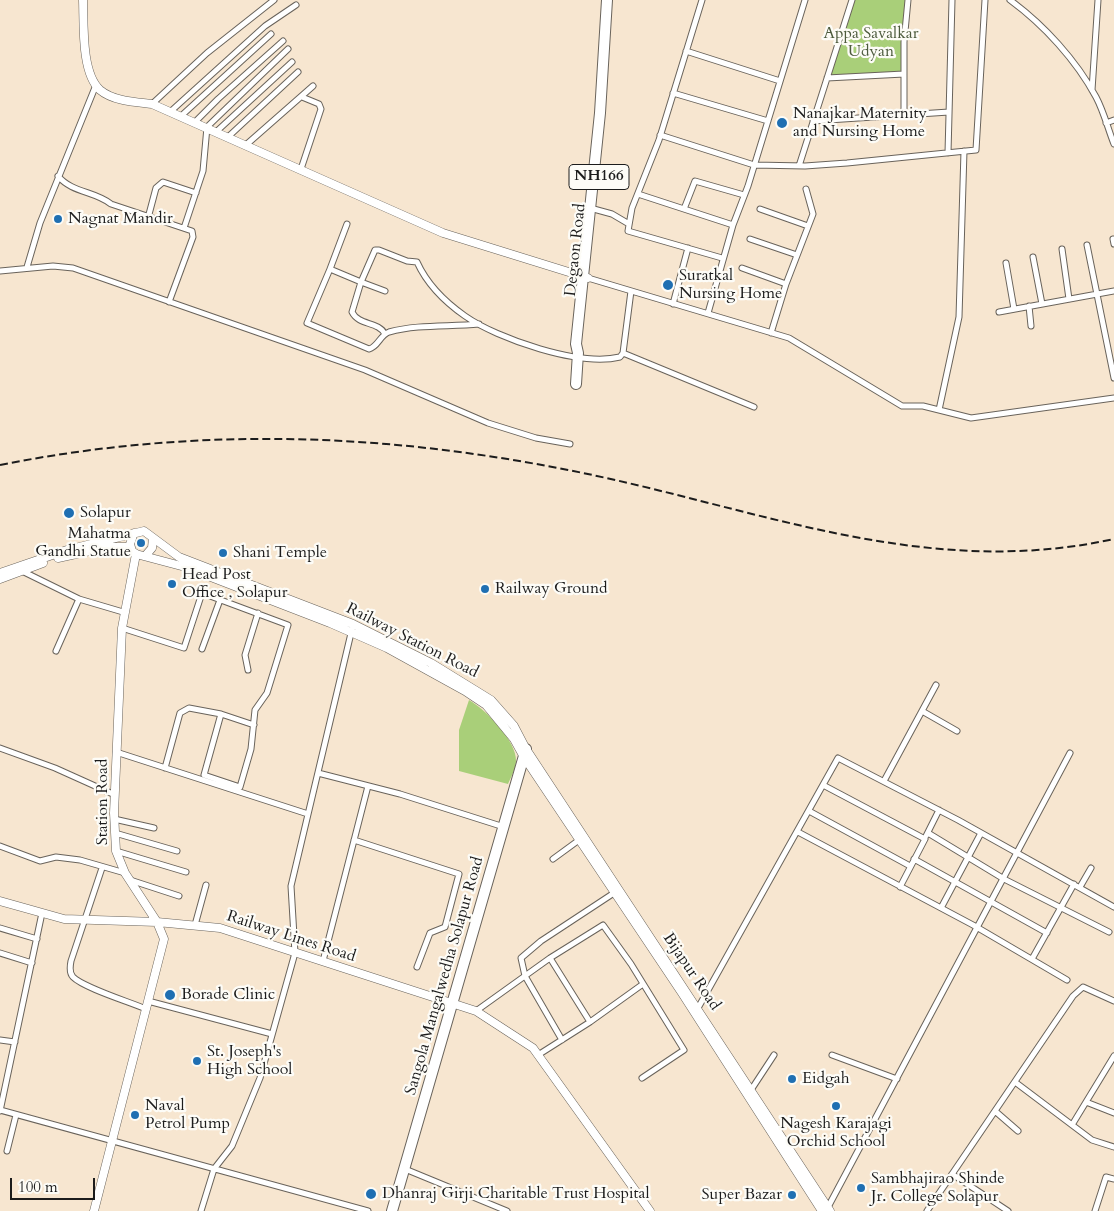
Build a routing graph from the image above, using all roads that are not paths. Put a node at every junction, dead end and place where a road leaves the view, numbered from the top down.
1 (83, 0) edge
2 (274, 0) edge
3 (607, 0) edge
4 (614, 0) edge
5 (702, 0) edge
6 (805, 0) edge
7 (852, 0) edge
8 (908, 0) edge
9 (952, 0) edge
10 (985, 0) edge
11 (1010, 0) edge
12 (1098, 0) edge
13 (296, 5) dead end
14 (271, 34) dead end
15 (283, 41) dead end
16 (288, 49) dead end
17 (686, 51) junction
18 (292, 62) dead end
19 (298, 72) dead end
20 (904, 74) junction
21 (827, 78) junction
22 (780, 82) junction
23 (96, 85) junction
24 (312, 86) dead end
25 (1092, 91) junction
26 (673, 93) junction
27 (302, 97) junction
28 (152, 104) junction
29 (170, 112) junction
30 (949, 112) junction
31 (904, 115) junction
32 (181, 116) junction
33 (813, 120) junction
34 (1114, 120) edge
35 (768, 121) junction
36 (195, 122) junction
37 (1106, 123) junction
38 (207, 127) junction
39 (217, 131) junction
40 (660, 135) junction
41 (229, 136) junction
42 (247, 144) junction
43 (1114, 144) edge
44 (964, 151) junction
45 (948, 153) junction
46 (754, 165) junction
47 (799, 166) junction
48 (301, 169) junction
49 (58, 176) junction
50 (806, 189) dead end
51 (196, 193) junction
52 (638, 194) junction
53 (744, 195) junction
54 (593, 208) junction
55 (684, 209) junction
56 (760, 209) dead end
57 (148, 218) junction
58 (347, 224) dead end
59 (629, 224) junction
60 (733, 225) junction
61 (808, 226) junction
62 (184, 228) junction
63 (750, 238) dead end
64 (1087, 245) dead end
65 (688, 248) junction
66 (1062, 248) dead end
67 (797, 255) junction
68 (1033, 257) dead end
69 (722, 258) junction
70 (1006, 263) dead end
71 (27, 267) junction
72 (742, 268) dead end
73 (330, 269) junction
74 (0, 271) edge
75 (586, 278) junction
76 (361, 282) junction
77 (786, 284) junction
78 (384, 291) dead end
79 (631, 291) junction
80 (1114, 291) edge
81 (1096, 294) junction
82 (1070, 299) junction
83 (169, 302) junction
84 (673, 304) junction
85 (1042, 304) junction
86 (1029, 306) junction
87 (1014, 309) junction
88 (998, 312) dead end
89 (708, 313) junction
90 (479, 324) junction
91 (1032, 326) dead end
92 (771, 333) junction
93 (386, 334) junction
94 (623, 353) junction
95 (578, 355) junction
96 (1114, 378) edge
97 (576, 384) dead end
98 (1114, 398) edge
99 (754, 407) dead end
100 (939, 410) junction
101 (570, 444) dead end
102 (134, 533) junction
103 (153, 538) junction
104 (130, 547) junction
105 (136, 554) junction
106 (146, 555) junction
107 (22, 570) junction
108 (0, 573) edge
109 (0, 579) edge
110 (79, 599) junction
111 (220, 600) junction
112 (123, 612) junction
113 (258, 614) junction
114 (122, 628) junction
115 (352, 628) junction
116 (202, 649) dead end
117 (56, 651) dead end
118 (248, 670) dead end
119 (936, 686) dead end
120 (922, 711) junction
121 (221, 714) junction
122 (254, 725) junction
123 (957, 731) dead end
124 (0, 748) edge
125 (116, 752) junction
126 (525, 753) junction
127 (1070, 753) dead end
128 (165, 768) junction
129 (318, 773) junction
130 (884, 781) junction
131 (823, 785) junction
132 (368, 786) junction
133 (115, 795) junction
134 (940, 810) junction
135 (809, 811) junction
136 (308, 814) junction
137 (114, 819) junction
138 (504, 827) junction
139 (154, 828) dead end
140 (798, 832) junction
141 (115, 833) junction
142 (981, 833) junction
143 (926, 836) junction
144 (354, 840) junction
145 (579, 840) junction
146 (0, 846) edge
147 (116, 851) junction
148 (177, 851) dead end
149 (1018, 853) junction
150 (968, 856) junction
151 (553, 859) dead end
152 (914, 859) junction
153 (910, 866) junction
154 (102, 868) junction
155 (1091, 868) dead end
156 (186, 872) dead end
157 (128, 877) junction
158 (1004, 879) junction
159 (955, 882) junction
160 (1074, 884) junction
161 (206, 885) dead end
162 (900, 887) junction
163 (1080, 888) junction
164 (617, 891) junction
165 (179, 896) dead end
166 (0, 901) edge
167 (992, 902) junction
168 (1114, 907) edge
169 (941, 908) junction
170 (1061, 908) junction
171 (42, 914) junction
172 (85, 921) junction
173 (156, 922) junction
174 (194, 926) junction
175 (0, 928) edge
176 (978, 928) junction
177 (1109, 932) dead end
178 (1047, 933) junction
179 (37, 939) junction
180 (295, 952) junction
181 (0, 953) edge
182 (550, 958) junction
183 (1032, 959) junction
184 (323, 961) junction
185 (32, 963) junction
186 (417, 968) dead end
187 (525, 976) junction
188 (1067, 980) dead end
189 (643, 984) junction
190 (1114, 1001) edge
191 (452, 1003) junction
192 (147, 1005) junction
193 (698, 1008) junction
194 (476, 1011) junction
195 (590, 1022) junction
196 (272, 1034) junction
197 (0, 1040) edge
198 (562, 1040) junction
199 (15, 1042) junction
200 (538, 1055) junction
201 (774, 1055) dead end
202 (832, 1055) dead end
203 (1114, 1056) edge
204 (642, 1078) dead end
205 (897, 1079) junction
206 (1015, 1082) junction
207 (752, 1090) junction
208 (1086, 1102) junction
209 (0, 1110) edge
210 (995, 1111) junction
211 (16, 1114) junction
212 (1114, 1114) edge
213 (1072, 1125) junction
214 (1018, 1131) dead end
215 (112, 1141) junction
216 (1114, 1146) edge
217 (7, 1150) dead end
218 (214, 1169) junction
219 (405, 1169) junction
220 (952, 1174) junction
221 (1114, 1179) edge
222 (998, 1204) junction
223 (827, 1210) edge
224 (929, 1210) edge
225 (94, 1211) edge
226 (201, 1211) edge
227 (368, 1211) edge
228 (392, 1211) edge
229 (507, 1211) edge
230 (650, 1211) edge
231 (994, 1211) edge
232 (1008, 1211) edge
233 (1095, 1211) edge

1 - 23 main road
2 - 28 street
3 - 54 highway, Degaon Road / NH166
4 - 54 highway, Degaon Road / NH166
5 - 17 street
6 - 22 street
7 - 21 street
8 - 20 street
9 - 30 street
10 - 44 street
11 - 25 street
12 - 25 street
13 - 29 street
14 - 32 street
15 - 36 street
16 - 38 street
17 - 22 street
17 - 26 street
18 - 39 street
19 - 41 street
20 - 21 street
20 - 31 street
21 - 33 street
22 - 35 street
23 - 28 main road
23 - 49 street
24 - 27 street
25 - 37 street
26 - 35 street
26 - 40 street
27 - 42 street
27 - 48 street
28 - 29 main road
29 - 32 main road
30 - 31 street
30 - 45 street
31 - 33 street
32 - 36 main road
33 - 47 street
34 - 37 street
35 - 46 street
36 - 38 main road
37 - 43 street
38 - 39 main road
38 - 51 street
39 - 41 main road
40 - 46 street
40 - 52 street
41 - 42 main road
42 - 48 main road
44 - 45 street
44 - 100 street
45 - 47 street
46 - 47 street
46 - 53 street
48 - 75 main road
49 - 57 street
49 - 71 street
50 - 61 street
51 - 57 street
51 - 62 street
52 - 55 street
52 - 59 street
53 - 55 street
53 - 60 street
54 - 59 street
54 - 75 highway, Degaon Road / NH166
55 - 60 street
56 - 61 street
57 - 62 street
58 - 73 street
59 - 65 street
60 - 69 street
61 - 67 street
62 - 83 street
63 - 67 street
64 - 81 street
65 - 69 street
65 - 84 street
66 - 82 street
67 - 77 street
68 - 85 street
69 - 89 street
70 - 87 street
71 - 74 street
71 - 83 street
72 - 77 street
73 - 76 street
73 - 93 street
75 - 79 street
75 - 95 highway, Degaon Road / NH166
76 - 78 street
76 - 90 street
76 - 93 street
77 - 92 street
79 - 84 street
79 - 94 street
80 - 81 street
81 - 82 street
81 - 96 street
82 - 85 street
83 - 101 street
84 - 89 street
85 - 86 street
86 - 87 street
86 - 91 street
87 - 88 street
89 - 92 street
90 - 93 street
90 - 95 street
92 - 100 street
94 - 95 street
94 - 99 street
95 - 97 highway, Degaon Road / NH166
98 - 100 street
102 - 103 main road
102 - 104 main road
102 - 108 main road
103 - 106 main road
103 - 115 main road, Railway Station Road
104 - 105 main road
104 - 107 main road
105 - 106 main road
105 - 112 main road, Station Road
106 - 115 main road, Railway Station Road
107 - 109 main road
107 - 110 street
110 - 112 street
110 - 117 street
111 - 113 street
111 - 114 street
111 - 116 street
112 - 114 main road, Station Road
113 - 118 street
113 - 122 street
114 - 125 main road, Station Road
115 - 126 main road, Railway Station Road
115 - 129 street
119 - 120 street
120 - 123 street
120 - 130 street
121 - 122 street
121 - 122 street
121 - 128 street
124 - 133 street
125 - 128 street
125 - 133 main road, Station Road
126 - 138 highway, Sangola Mangalwedha Solapur Road
126 - 145 main road
126 - 164 main road, Bijapur Road
127 - 149 street
128 - 136 street
129 - 132 street
129 - 136 street
130 - 131 street
130 - 134 street
131 - 135 street
131 - 143 street
132 - 138 street
132 - 144 street
133 - 137 main road, Station Road
134 - 142 street
134 - 143 street
135 - 140 street
135 - 153 street
136 - 180 street
137 - 139 street
137 - 141 main road, Station Road
138 - 191 highway, Sangola Mangalwedha Solapur Road
140 - 162 street
140 - 193 street
141 - 147 main road, Station Road
141 - 148 street
142 - 149 street
142 - 150 street
143 - 150 street
143 - 152 street
144 - 184 street
144 - 186 street
145 - 151 street
145 - 164 main road
146 - 154 street
147 - 156 street
147 - 157 main road, Station Road
149 - 158 street
149 - 160 street
150 - 158 street
150 - 159 street
152 - 153 street
152 - 159 street
153 - 162 street
154 - 157 street
154 - 172 street
155 - 163 street
157 - 165 street
157 - 173 main road, Station Road
158 - 167 street
158 - 170 street
159 - 167 street
159 - 169 street
160 - 163 street
160 - 170 street
161 - 174 street
162 - 169 street
163 - 168 street
164 - 187 street
164 - 193 main road, Bijapur Road
164 - 223 main road
166 - 171 main road, Railway Lines Road
167 - 176 street
167 - 178 street
169 - 176 street
170 - 177 street
170 - 178 street
171 - 172 main road, Railway Lines Road
171 - 179 street
172 - 173 main road, Railway Lines Road
172 - 192 street
173 - 174 main road, Railway Lines Road
173 - 192 main road, Station Road
174 - 180 main road, Railway Lines Road
175 - 179 street
176 - 183 street
176 - 205 street
178 - 183 street
179 - 185 street
180 - 184 main road, Railway Lines Road
180 - 196 street
181 - 185 street
182 - 187 street
182 - 189 street
182 - 195 street
183 - 188 street
184 - 191 main road, Railway Lines Road
185 - 199 street
187 - 194 street
187 - 198 street
189 - 195 street
189 - 204 street
190 - 206 street
191 - 194 main road, Railway Lines Road
191 - 219 highway, Sangola Mangalwedha Solapur Road
192 - 196 street
192 - 215 main road, Station Road
193 - 207 main road, Bijapur Road
194 - 200 main road, Railway Lines Road
195 - 198 street
196 - 218 street
197 - 199 street
198 - 200 street
199 - 209 street
200 - 230 main road, Railway Lines Road
201 - 207 street
202 - 205 street
203 - 208 street
205 - 223 street
206 - 210 street
206 - 213 street
207 - 223 main road, Bijapur Road
208 - 212 street
208 - 213 street
209 - 211 street
210 - 214 street
210 - 220 street
211 - 215 street
211 - 217 street
213 - 216 street
215 - 218 street
215 - 225 main road, Station Road
218 - 226 street
218 - 227 street
219 - 228 highway, Sangola Mangalwedha Solapur Road
219 - 229 street
220 - 222 street
220 - 224 street
221 - 233 street
222 - 231 street
222 - 232 street

